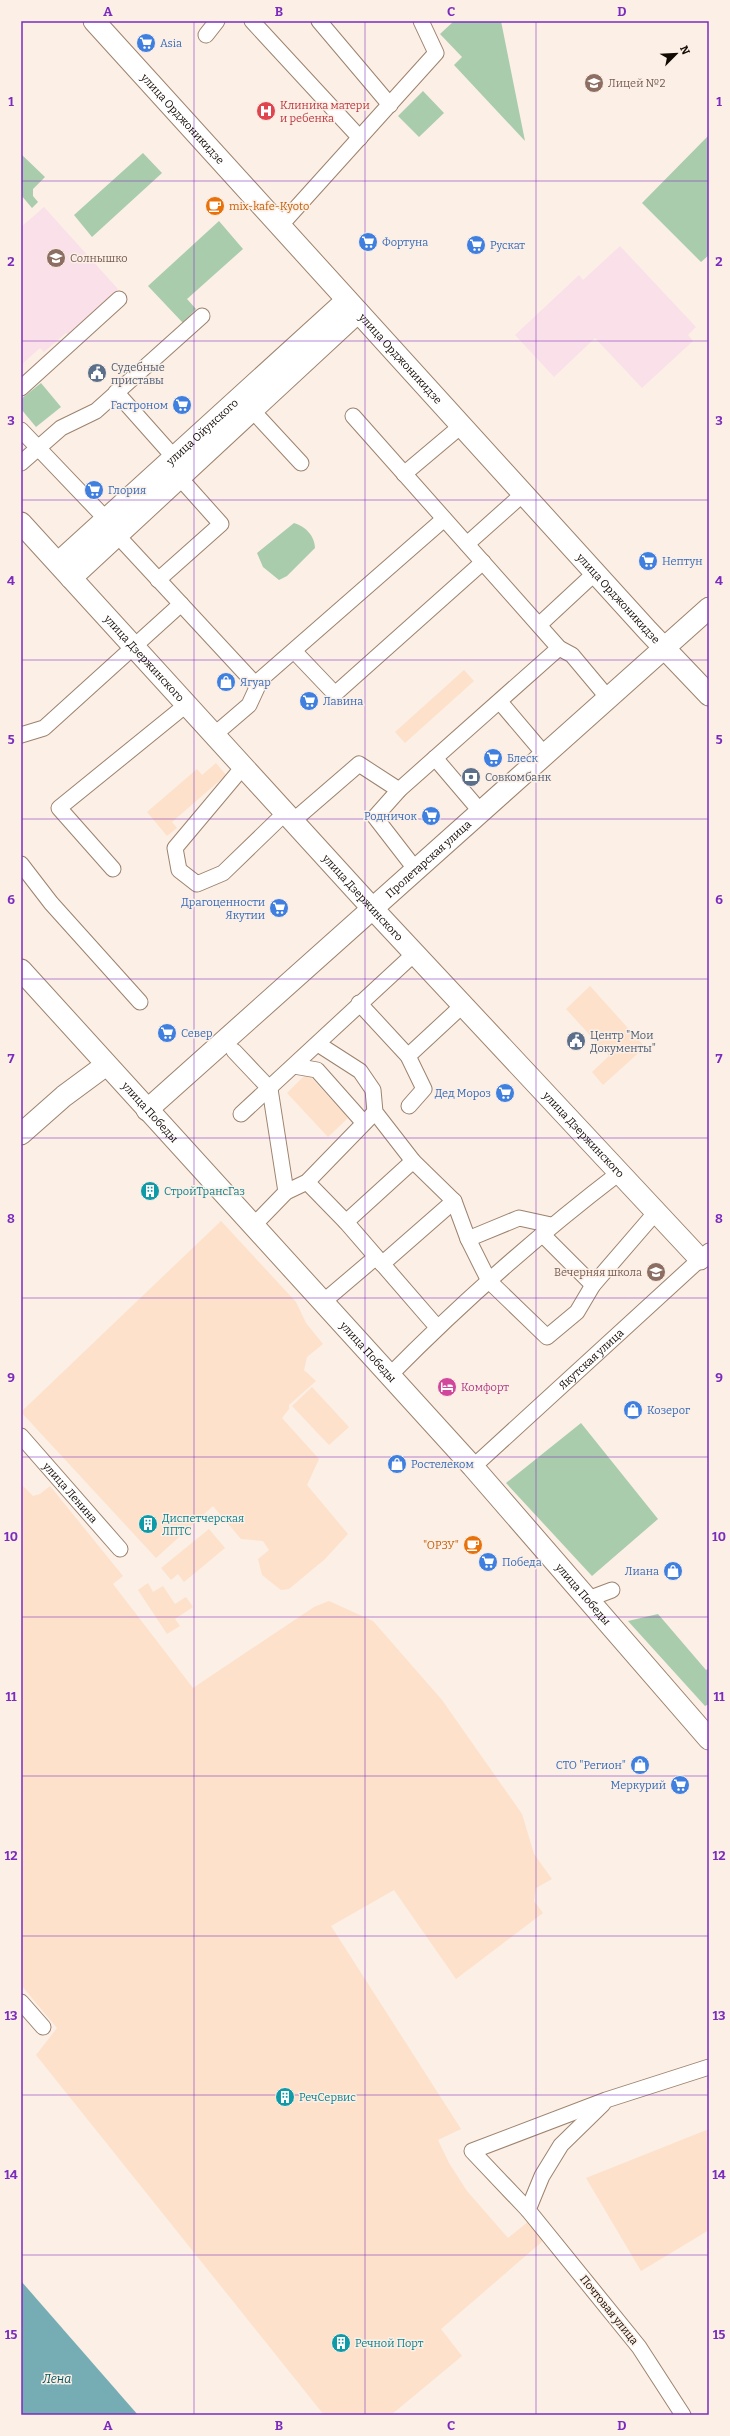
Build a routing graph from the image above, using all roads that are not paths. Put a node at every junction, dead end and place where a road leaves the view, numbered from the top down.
1 (94, 21) edge
2 (217, 21) edge
3 (252, 21) edge
4 (319, 21) edge
5 (421, 21) edge
6 (206, 35) dead end
7 (390, 105) junction
8 (360, 138) junction
9 (280, 226) junction
10 (119, 299) dead end
11 (352, 306) junction
12 (202, 316) dead end
13 (21, 388) edge
14 (116, 392) junction
15 (252, 410) junction
16 (353, 416) dead end
17 (461, 426) junction
18 (21, 430) edge
19 (37, 449) junction
20 (21, 463) edge
21 (301, 463) dead end
22 (180, 469) junction
23 (404, 474) junction
24 (523, 494) junction
25 (444, 519) junction
26 (21, 523) edge
27 (112, 527) junction
28 (467, 544) junction
29 (483, 562) junction
30 (64, 571) junction
31 (595, 573) junction
32 (158, 580) junction
33 (181, 604) junction
34 (709, 608) edge
35 (539, 625) junction
36 (135, 648) junction
37 (560, 648) junction
38 (664, 648) junction
39 (294, 651) junction
40 (257, 686) junction
41 (709, 695) edge
42 (608, 698) junction
43 (500, 702) junction
44 (186, 705) junction
45 (21, 735) edge
46 (214, 735) junction
47 (545, 755) junction
48 (435, 758) junction
49 (243, 767) junction
50 (399, 790) junction
51 (481, 812) junction
52 (289, 817) junction
53 (21, 864) edge
54 (113, 869) dead end
55 (416, 870) junction
56 (373, 909) junction
57 (414, 954) junction
58 (21, 970) edge
59 (140, 1002) dead end
60 (359, 1003) junction
61 (463, 1005) junction
62 (318, 1044) junction
63 (234, 1051) dead end
64 (408, 1056) junction
65 (106, 1065) junction
66 (294, 1066) junction
67 (270, 1089) junction
68 (409, 1106) dead end
69 (147, 1110) junction
70 (241, 1114) dead end
71 (370, 1118) junction
72 (21, 1134) edge
73 (413, 1161) junction
74 (619, 1173) junction
75 (307, 1182) junction
76 (286, 1192) junction
77 (454, 1201) junction
78 (656, 1212) junction
79 (346, 1222) junction
80 (253, 1226) junction
81 (547, 1229) junction
82 (468, 1239) junction
83 (706, 1260) edge
84 (379, 1261) junction
85 (489, 1281) junction
86 (593, 1285) junction
87 (323, 1302) junction
88 (437, 1327) junction
89 (390, 1375) junction
90 (21, 1436) edge
91 (473, 1467) junction
92 (120, 1549) dead end
93 (612, 1590) dead end
94 (588, 1599) junction
95 (709, 1739) edge
96 (21, 2002) edge
97 (43, 2027) dead end
98 (709, 2067) edge
99 (606, 2100) junction
100 (528, 2210) junction
101 (683, 2415) edge

1 - 9 street, улица Орджоникидзе
2 - 6 street
3 - 8 street
4 - 7 street
5 - 7 street
7 - 8 street
8 - 9 street
9 - 11 street, улица Орджоникидзе
10 - 13 street
11 - 15 street, улица Ойунского
11 - 17 street, улица Орджоникидзе
11 - 22 street, улица Ойунского
12 - 14 street
14 - 19 street
14 - 22 street
15 - 21 street
15 - 22 street, улица Ойунского
16 - 23 street
17 - 23 street
17 - 24 street, улица Орджоникидзе
18 - 19 street
19 - 20 street
19 - 27 street
22 - 27 street, улица Ойунского
22 - 32 street
23 - 25 street
24 - 28 street
24 - 31 street, улица Орджоникидзе
25 - 28 street
25 - 39 street
26 - 30 street, улица Дзержинского
27 - 30 street, улица Ойунского
27 - 32 street
28 - 29 street
29 - 35 street
29 - 39 street
30 - 36 street, улица Дзержинского
31 - 35 street
31 - 38 street, улица Орджоникидзе
32 - 33 street
33 - 36 street
33 - 40 street
34 - 38 street, Пролетарская улица
35 - 37 street
36 - 44 street, улица Дзержинского
36 - 45 street
37 - 42 street
37 - 43 street
38 - 41 street, улица Орджоникидзе
38 - 42 street, Пролетарская улица
39 - 40 street
40 - 46 street
42 - 47 street, Пролетарская улица
43 - 47 street
43 - 48 street
44 - 46 street, улица Дзержинского
44 - 54 street
46 - 49 street, улица Дзержинского
47 - 51 street, Пролетарская улица
48 - 50 street
48 - 51 street
49 - 52 street, улица Дзержинского
49 - 52 street
50 - 52 street
50 - 55 street
51 - 55 street, Пролетарская улица
52 - 56 street, улица Дзержинского
53 - 59 street
55 - 56 street, Пролетарская улица
56 - 57 street, улица Дзержинского
56 - 69 street, Пролетарская улица
57 - 60 street
57 - 61 street, улица Дзержинского
58 - 65 street, улица Победы
60 - 62 street
60 - 64 street
61 - 64 street
61 - 74 street, улица Дзержинского
62 - 66 street
62 - 71 street
63 - 67 street
64 - 68 street
65 - 69 street, улица Победы
65 - 72 street
66 - 67 street
66 - 71 street
67 - 70 street
67 - 76 street
69 - 80 street, улица Победы
71 - 73 street
71 - 75 street
73 - 77 street
73 - 79 street
74 - 78 street, улица Дзержинского
74 - 81 street
75 - 76 street
75 - 79 street
76 - 80 street
77 - 82 street
77 - 84 street
78 - 83 street, улица Дзержинского
78 - 86 street
79 - 84 street
80 - 87 street, улица Победы
81 - 82 street
81 - 85 street
81 - 86 street
82 - 85 street
83 - 91 street, Якутская улица
84 - 87 street
84 - 88 street
85 - 86 street
85 - 88 street
87 - 89 street, улица Победы
88 - 89 street
89 - 91 street, улица Победы
90 - 92 street, улица Ленина
91 - 94 street, улица Победы
93 - 94 street
94 - 95 street, улица Победы
96 - 97 street
98 - 99 street
99 - 100 street
99 - 100 street, Почтовая улица
100 - 101 street, Почтовая улица

